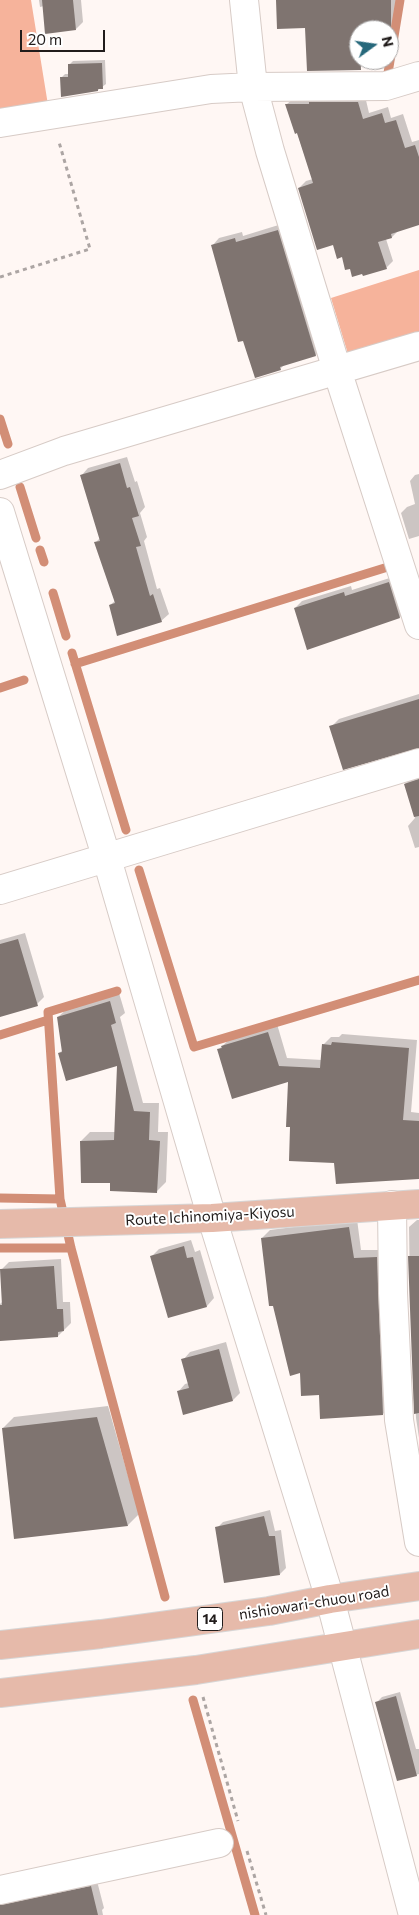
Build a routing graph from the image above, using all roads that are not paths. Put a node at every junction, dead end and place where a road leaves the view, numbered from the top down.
1 (244, 0) edge
2 (419, 76) edge
3 (253, 87) junction
4 (0, 123) edge
5 (419, 346) edge
6 (337, 370) junction
7 (0, 475) edge
8 (0, 512) edge
9 (419, 625) edge
10 (419, 763) edge
11 (107, 859) junction
12 (0, 890) edge
13 (406, 1204) edge
14 (212, 1218) junction
15 (0, 1224) edge
16 (419, 1542) edge
17 (419, 1586) edge
18 (330, 1599) junction
19 (419, 1634) edge
20 (0, 1645) edge
21 (343, 1648) junction
22 (0, 1692) edge
23 (232, 1843) road end
24 (0, 1890) edge
25 (413, 1915) edge

1 - 3 street
2 - 3 street
3 - 4 street
3 - 6 street
5 - 6 street
6 - 7 street
6 - 9 street
8 - 11 street
10 - 11 street
11 - 12 street
11 - 14 street
13 - 14 main road, Route Ichinomiya-Kiyosu
13 - 16 street
14 - 15 main road, Route Ichinomiya-Kiyosu
14 - 18 street
17 - 18 main road, nishiowari-chuou road / 14
18 - 20 main road, nishiowari-chuou road / 14
18 - 21 street
19 - 21 main road
21 - 22 main road
21 - 25 street
23 - 24 street

